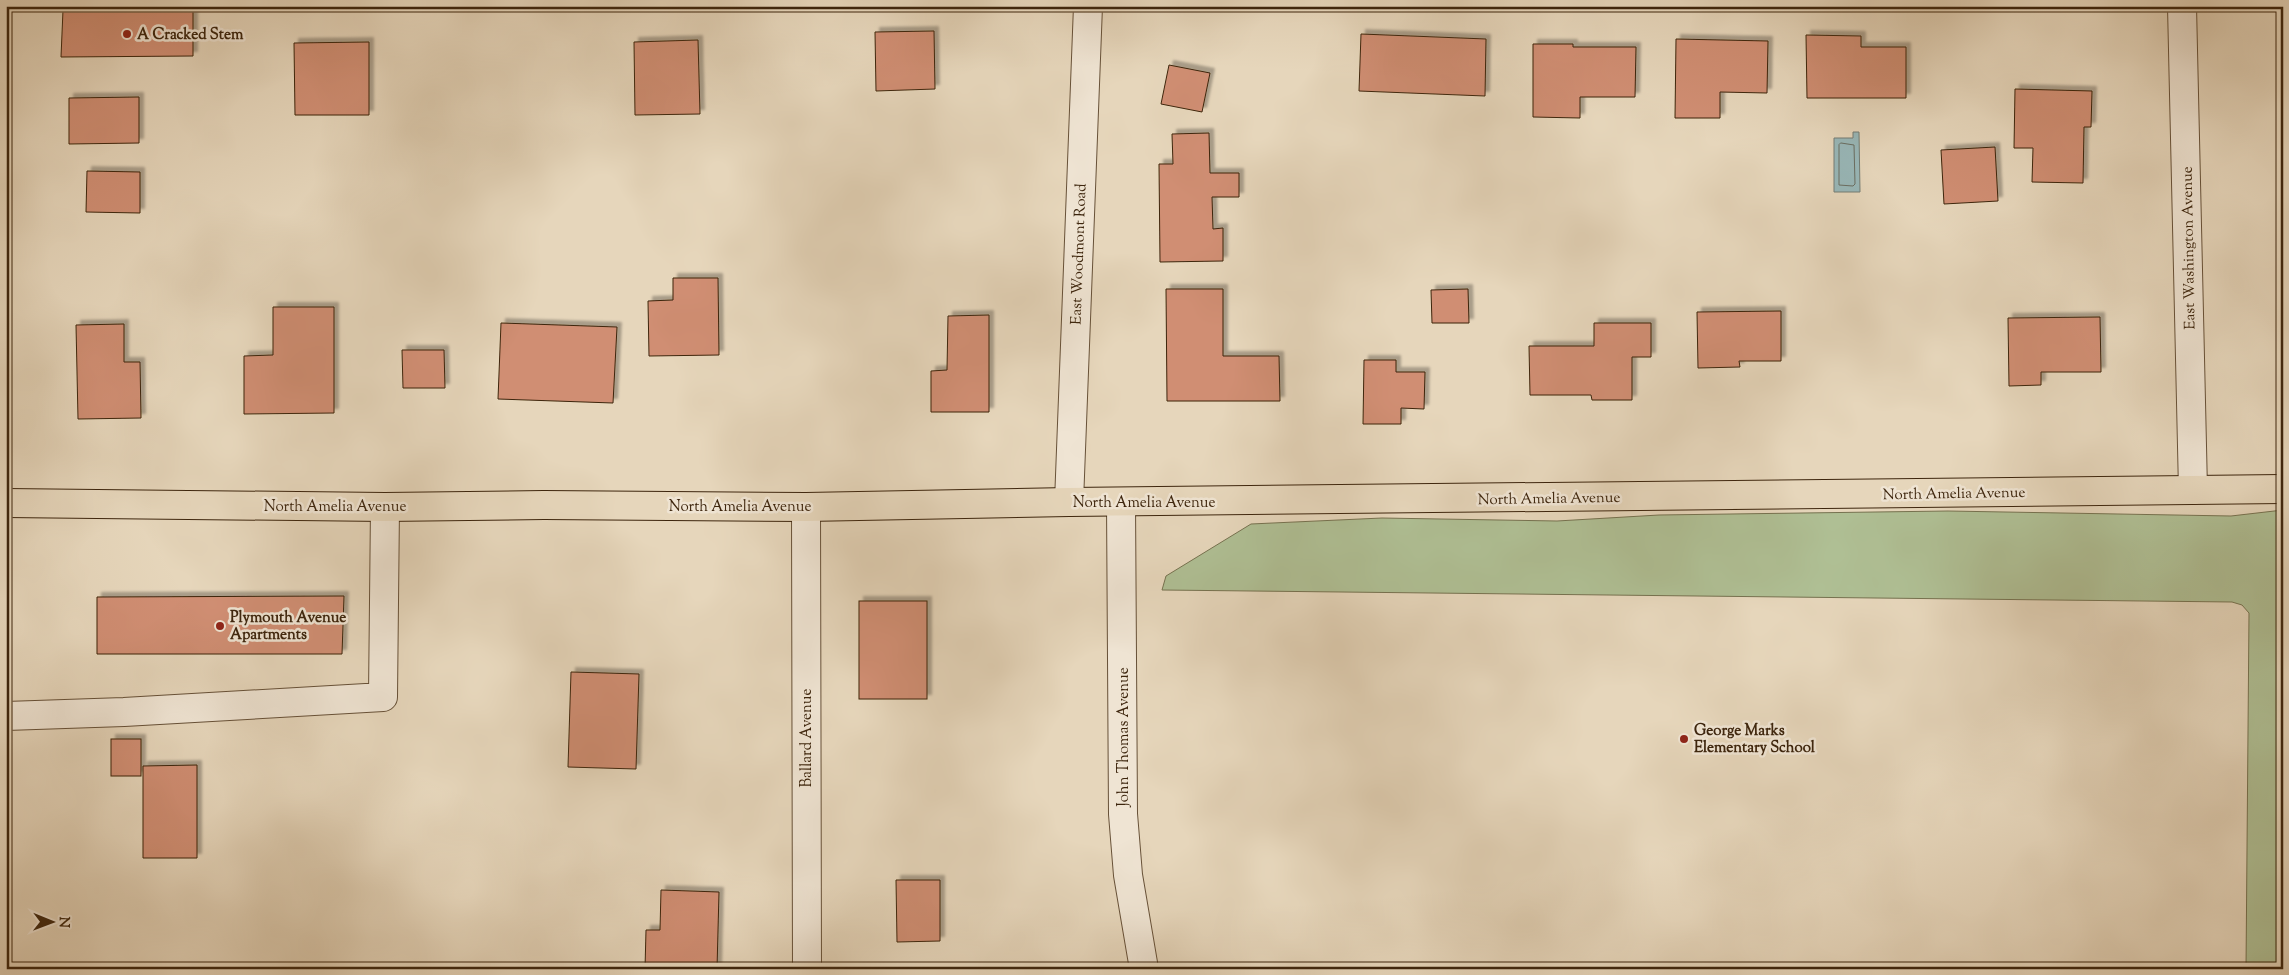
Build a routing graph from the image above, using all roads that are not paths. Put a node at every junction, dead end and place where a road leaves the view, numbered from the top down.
1 (1088, 6) edge
2 (2182, 6) edge
3 (2283, 489) edge
4 (2193, 490) junction
5 (1069, 502) junction
6 (6, 503) edge
7 (1121, 503) junction
8 (385, 507) junction
9 (806, 507) junction
10 (6, 716) edge
11 (807, 969) edge
12 (1144, 969) edge

1 - 5 street, East Woodmont Road
2 - 4 street, East Washington Avenue
3 - 4 main road, North Amelia Avenue
4 - 7 main road, North Amelia Avenue
5 - 7 main road, North Amelia Avenue
5 - 9 main road, North Amelia Avenue
6 - 8 main road, North Amelia Avenue
7 - 12 street, John Thomas Avenue
8 - 9 main road, North Amelia Avenue
8 - 10 street
9 - 11 street, Ballard Avenue

